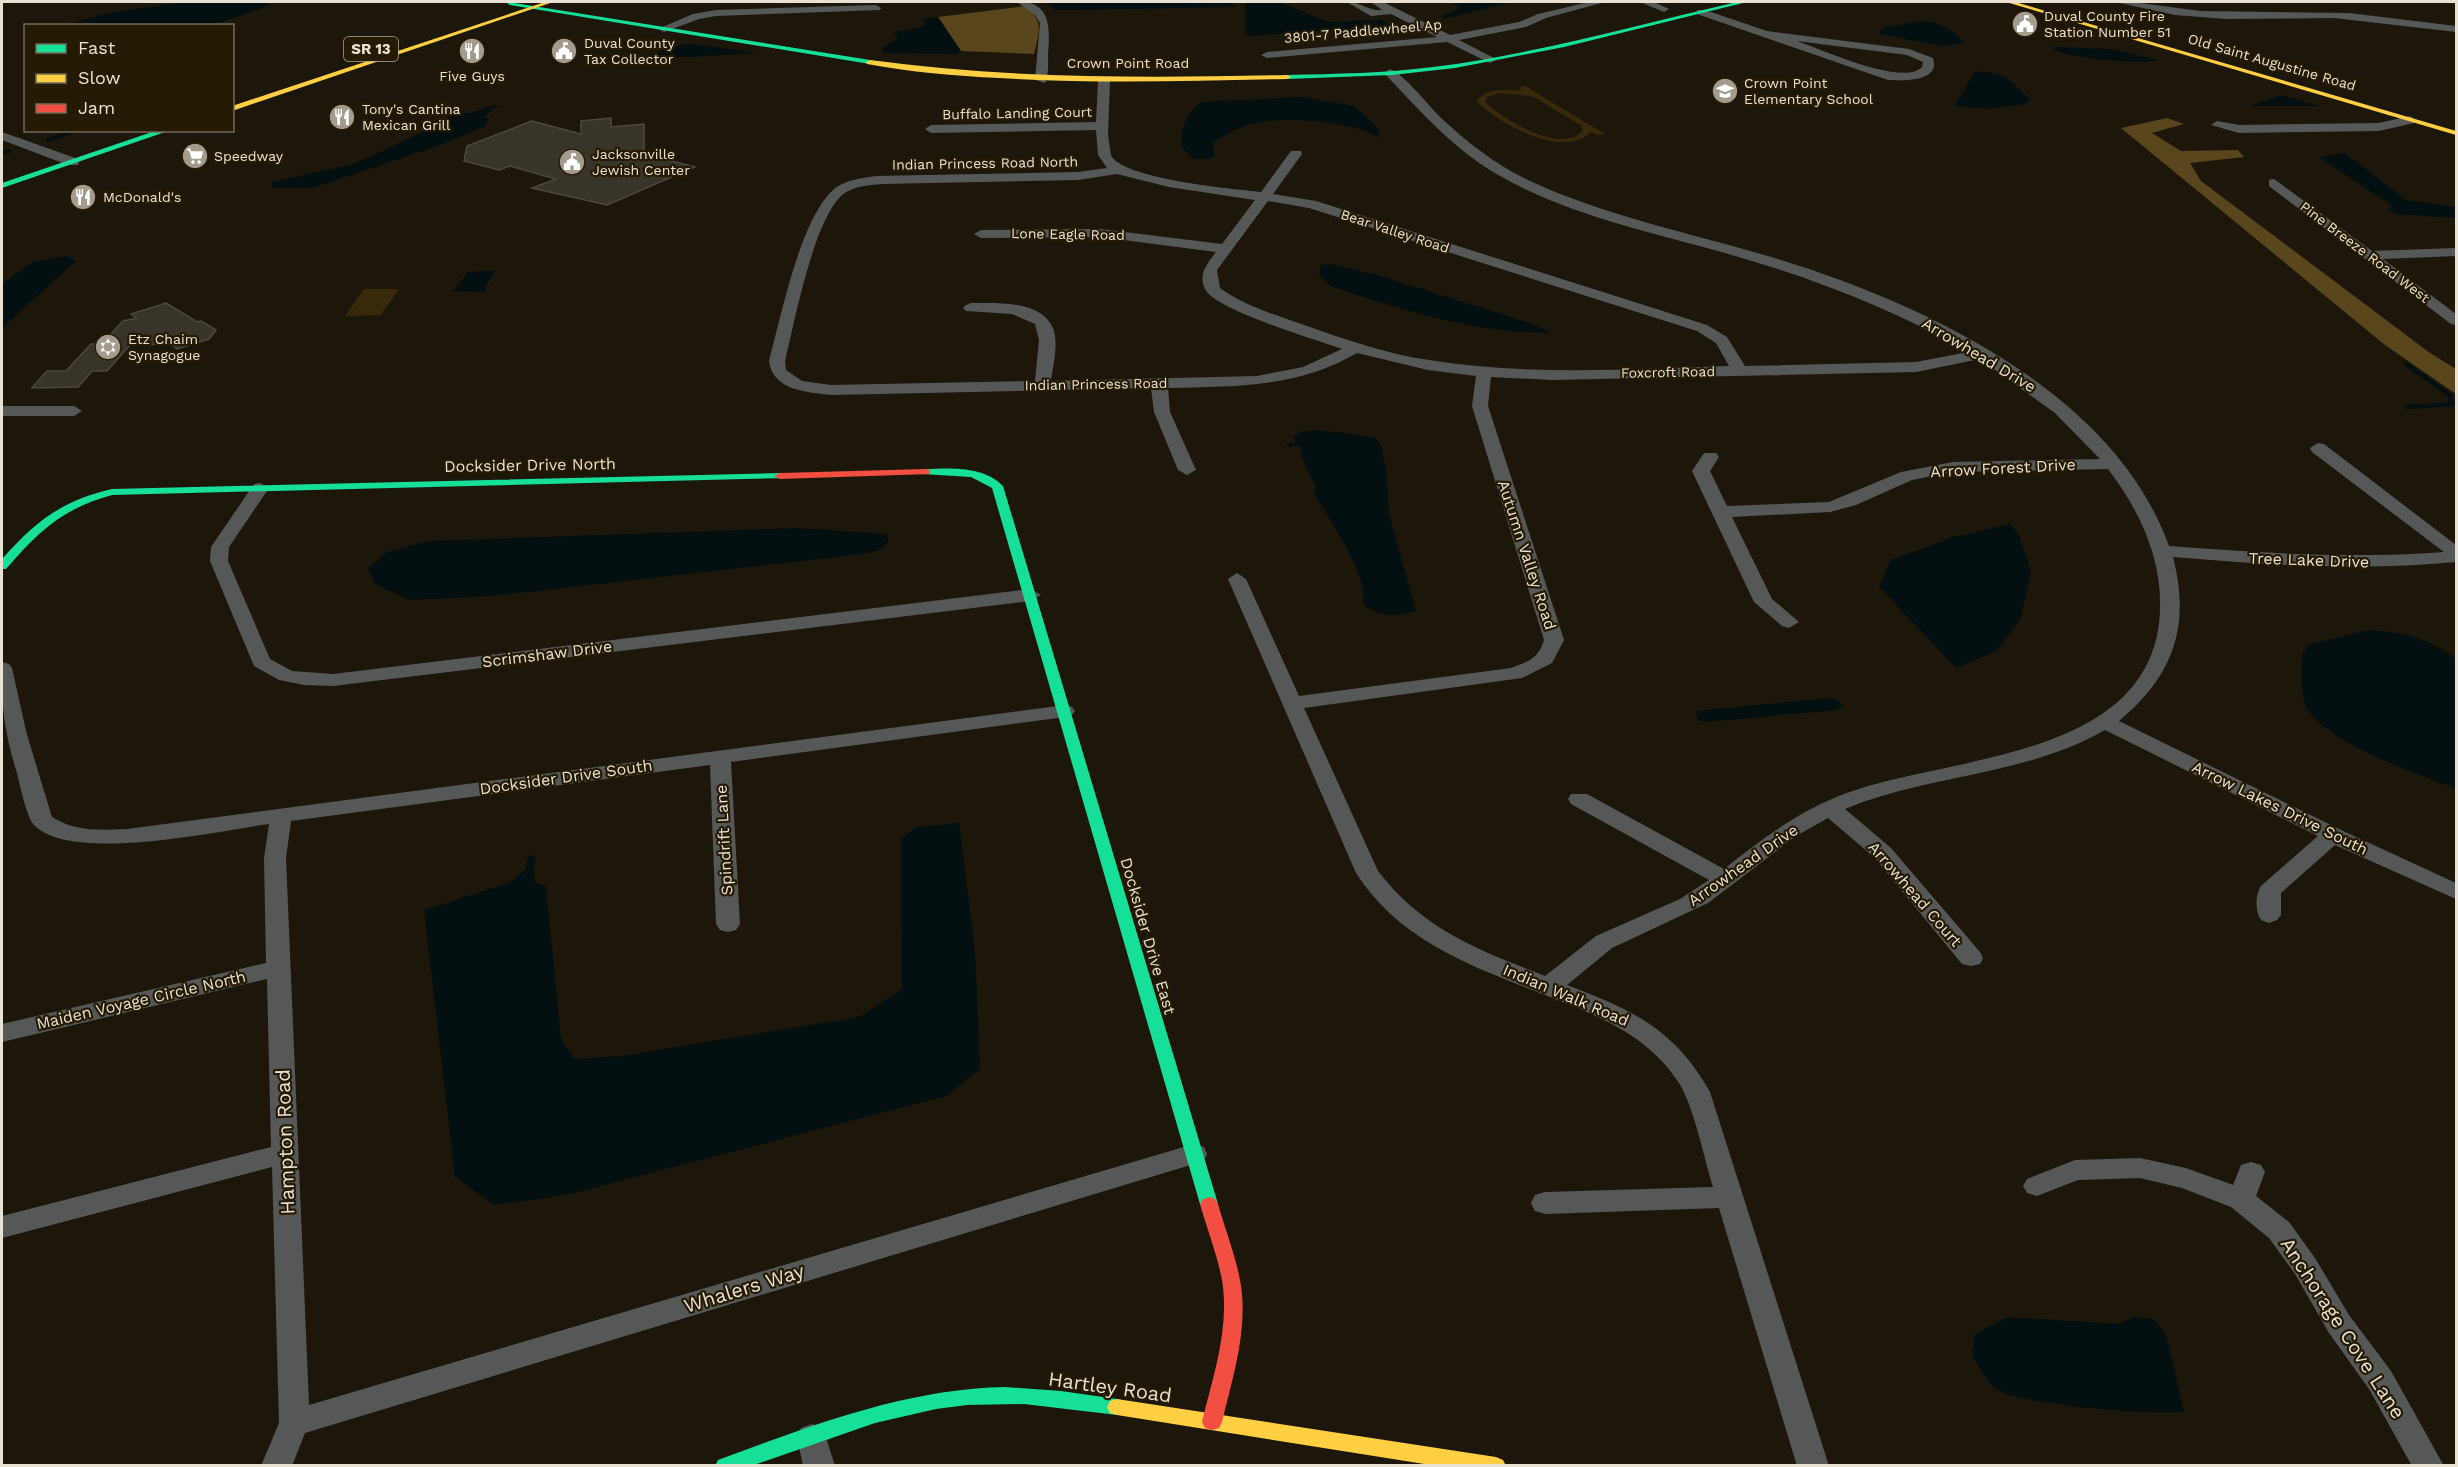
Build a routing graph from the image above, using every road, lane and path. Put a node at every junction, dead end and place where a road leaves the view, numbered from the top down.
1 (513, 2) edge
2 (550, 2) edge
3 (1022, 2) edge
4 (1352, 2) edge
5 (1376, 2) edge
6 (1600, 2) edge
7 (1645, 2) edge
8 (1744, 2) edge
9 (2009, 2) edge
10 (2120, 2) edge
11 (2247, 2) edge
12 (531, 8) junction
13 (876, 8) dead end
14 (1664, 9) dead end
15 (1393, 11) junction
16 (1701, 12) junction
17 (2269, 16) junction
18 (2457, 29) edge
19 (664, 30) junction
20 (1768, 34) junction
21 (1447, 39) junction
22 (1296, 52) junction
23 (1267, 55) dead end
24 (350, 57) junction
25 (1490, 60) junction
26 (319, 67) junction
27 (1309, 67) dead end
28 (340, 72) junction
29 (1390, 73) junction
30 (1041, 80) junction
31 (1104, 81) junction
32 (311, 82) junction
33 (234, 95) edge
34 (234, 108) edge
35 (2410, 120) junction
36 (2217, 125) dead end
37 (1103, 126) junction
38 (931, 129) dead end
39 (122, 132) edge
40 (161, 132) edge
41 (2457, 133) edge
42 (2, 136) edge
43 (1296, 154) dead end
44 (53, 155) junction
45 (73, 162) junction
46 (1116, 170) junction
47 (2, 172) edge
48 (2274, 183) dead end
49 (854, 184) joint
50 (2, 186) edge
51 (1266, 195) junction
52 (981, 234) dead end
53 (1227, 249) junction
54 (2457, 252) edge
55 (2369, 255) junction
56 (971, 308) dead end
57 (2457, 321) edge
58 (1355, 348) junction
59 (1983, 354) junction
60 (1740, 371) junction
61 (1484, 372) junction
62 (1159, 383) junction
63 (1043, 385) junction
64 (2, 411) edge
65 (74, 411) dead end
66 (2318, 448) dead end
67 (1710, 457) dead end
68 (2113, 464) junction
69 (1187, 470) dead end
70 (978, 474) joint
71 (260, 488) junction
72 (1720, 512) junction
73 (2162, 552) junction
74 (2457, 555) edge
75 (2, 566) edge
76 (1237, 579) dead end
77 (1031, 595) junction
78 (1789, 622) dead end
79 (2, 668) edge
80 (1292, 704) junction
81 (1065, 711) junction
82 (2105, 722) junction
83 (720, 757) junction
84 (1580, 799) dead end
85 (1830, 808) junction
86 (281, 815) junction
87 (2333, 835) junction
88 (1725, 879) junction
89 (2457, 892) edge
90 (2269, 915) dead end
91 (728, 924) dead end
92 (1971, 958) dead end
93 (280, 968) junction
94 (1549, 987) junction
95 (2, 1033) edge
96 (286, 1152) junction
97 (1194, 1154) junction
98 (2251, 1172) dead end
99 (2037, 1186) dead end
100 (1730, 1197) junction
101 (2241, 1199) junction
102 (1545, 1203) dead end
103 (2, 1227) edge
104 (1212, 1422) junction
105 (294, 1423) junction
106 (816, 1451) edge
107 (276, 1466) edge
108 (725, 1466) edge
109 (1496, 1466) edge
110 (1813, 1466) edge
111 (2429, 1466) edge

1 - 12 street, Crown Point Road
1 - 24 street, SR 13
2 - 12 street, SR 13
3 - 30 street
4 - 15 street
5 - 15 street
6 - 21 street, 3801-7 Paddlewheel Ap
7 - 14 street
8 - 16 street, Crown Point Road
9 - 35 street, Old Saint Augustine Road
10 - 17 street
11 - 17 street
12 - 19 street, Crown Point Road
12 - 28 street, SR 13
13 - 19 street
15 - 21 street
16 - 20 street
16 - 25 street, Crown Point Road
17 - 18 street
19 - 30 street, Crown Point Road
20 - 20 street
21 - 22 street, 3801-7 Paddlewheel Ap
21 - 25 street
22 - 23 street, 3801-7 Paddlewheel Ap
22 - 27 street
24 - 26 street, SR 13
24 - 28 street
25 - 29 street, Crown Point Road
26 - 32 street
26 - 33 street, SR 13
28 - 32 street, SR 13
29 - 31 street, Crown Point Road
29 - 59 street, Arrowhead Drive
30 - 31 street, Crown Point Road
31 - 37 street
32 - 34 street, SR 13
35 - 36 street
35 - 41 street, Old Saint Augustine Road
37 - 38 street, Buffalo Landing Court
37 - 46 street
39 - 44 street
40 - 45 street
42 - 44 street
43 - 51 street
44 - 45 street
44 - 47 street
45 - 50 street
46 - 49 street, Indian Princess Road North
46 - 51 street, Bear Valley Road
48 - 55 street, Pine Breeze Road West
49 - 63 street, Indian Princess Road
51 - 53 street
51 - 60 street, Bear Valley Road
52 - 53 street, Lone Eagle Road
53 - 58 street, Foxcroft Road
54 - 55 street
55 - 57 street, Pine Breeze Road West
56 - 63 street
58 - 61 street, Foxcroft Road
58 - 62 street, Indian Princess Road
59 - 60 street, Foxcroft Road
59 - 68 street, Arrowhead Drive
60 - 61 street, Foxcroft Road
61 - 80 street, Autumn Valley Road
62 - 63 street, Indian Princess Road
62 - 69 street
64 - 65 street
66 - 74 street
67 - 72 street
68 - 72 street, Arrow Forest Drive
68 - 73 street, Arrowhead Drive
70 - 71 street, Docksider Drive North
70 - 77 street, Docksider Drive East
71 - 75 street, Docksider Drive North
71 - 77 street, Scrimshaw Drive
72 - 78 street
73 - 74 street, Tree Lake Drive
73 - 82 street, Arrowhead Drive
76 - 80 street, Indian Walk Road
77 - 81 street, Docksider Drive East
79 - 86 street, Docksider Drive South
80 - 94 street, Indian Walk Road
81 - 83 street, Docksider Drive South
81 - 97 street, Docksider Drive East
82 - 85 street, Arrowhead Drive
82 - 87 street, Arrow Lakes Drive South
83 - 86 street, Docksider Drive South
83 - 91 street, Spindrift Lane
84 - 88 street
85 - 88 street, Arrowhead Drive
85 - 92 street, Arrowhead Court
86 - 93 street, Hampton Road
87 - 89 street, Arrow Lakes Drive South
87 - 90 street
88 - 94 street, Arrowhead Drive
93 - 95 street, Maiden Voyage Circle North
93 - 96 street, Hampton Road
94 - 100 street, Indian Walk Road
96 - 103 street
96 - 105 street, Hampton Road
97 - 104 street, Docksider Drive East
97 - 105 street, Whalers Way
98 - 101 street
99 - 101 street, Anchorage Cove Lane
100 - 102 street
100 - 110 street, Indian Walk Road
101 - 111 street, Anchorage Cove Lane
104 - 106 street, Hartley Road
104 - 109 street, Hartley Road
105 - 107 street, Hampton Road
106 - 108 street, Hartley Road

